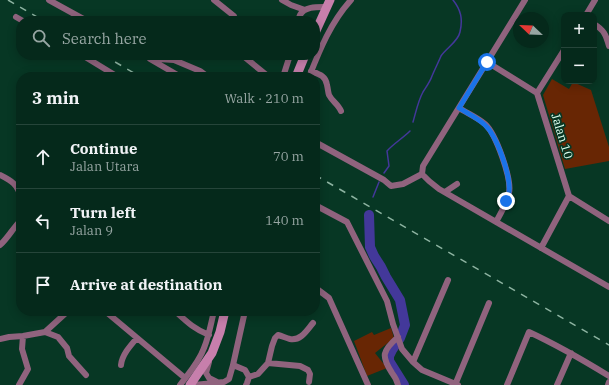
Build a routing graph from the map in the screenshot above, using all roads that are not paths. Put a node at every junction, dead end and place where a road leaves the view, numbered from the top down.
1 (49, 0) edge
2 (214, 0) edge
3 (282, 0) edge
4 (351, 0) edge
5 (525, 0) edge
6 (596, 0) edge
7 (328, 6) edge
8 (305, 10) junction
9 (588, 12) edge
10 (78, 16) edge
11 (234, 16) edge
12 (300, 16) edge
13 (320, 23) edge
14 (597, 26) edge
15 (609, 46) edge
16 (320, 52) edge
17 (561, 55) edge
18 (90, 60) edge
19 (152, 60) edge
20 (174, 60) edge
21 (248, 60) edge
22 (288, 60) edge
23 (303, 60) edge
24 (316, 60) edge
25 (487, 62) junction
26 (110, 72) edge
27 (172, 72) edge
28 (200, 72) edge
29 (263, 72) edge
30 (285, 72) edge
31 (298, 72) edge
32 (311, 72) edge
33 (320, 75) edge
34 (537, 93) junction
35 (459, 108) junction
36 (341, 111) dead end
37 (320, 145) edge
38 (422, 174) junction
39 (0, 175) edge
40 (457, 184) dead end
41 (16, 186) edge
42 (445, 192) junction
43 (568, 196) junction
44 (320, 207) edge
45 (609, 221) edge
46 (496, 222) junction
47 (16, 225) edge
48 (0, 245) edge
49 (541, 248) junction
50 (448, 280) dead end
51 (609, 287) edge
52 (320, 291) edge
53 (489, 303) dead end
54 (62, 316) edge
55 (111, 316) edge
56 (181, 316) edge
57 (213, 316) edge
58 (224, 316) edge
59 (244, 316) edge
60 (313, 323) dead end
61 (44, 332) junction
62 (209, 335) junction
63 (22, 336) junction
64 (398, 337) junction
65 (137, 338) junction
66 (0, 339) edge
67 (571, 352) junction
68 (212, 353) junction
69 (413, 362) junction
70 (268, 363) junction
71 (233, 365) junction
72 (121, 366) dead end
73 (86, 375) dead end
74 (609, 376) edge
75 (249, 377) junction
76 (188, 382) edge
77 (309, 382) dead end
78 (609, 382) edge
79 (219, 383) junction
80 (19, 385) edge
81 (180, 385) edge
82 (194, 385) edge
83 (208, 385) edge
84 (246, 385) edge
85 (368, 385) edge
86 (397, 385) edge
87 (456, 385) edge
88 (507, 385) edge
89 (557, 385) edge
90 (608, 385) edge

1 - 10 street
2 - 11 street
3 - 8 street
4 - 16 street
5 - 25 street
6 - 9 street
7 - 8 street
7 - 13 street
8 - 12 street
14 - 15 street
17 - 34 street
18 - 26 street
19 - 27 street
20 - 28 street
21 - 29 street
22 - 30 street
23 - 31 street
24 - 32 street
25 - 34 street
25 - 35 street
33 - 36 street
34 - 43 street, Jalan 10
35 - 38 street
35 - 46 street
37 - 38 street
38 - 42 street
39 - 41 street
40 - 42 street
42 - 46 street
43 - 45 street
43 - 49 street
44 - 64 street
46 - 49 street
47 - 48 street
49 - 51 street
50 - 69 street
52 - 85 street
53 - 87 street
54 - 61 street
55 - 65 street
56 - 62 street
57 - 62 street
58 - 68 street
59 - 71 street
60 - 70 street
61 - 63 street
61 - 73 street
62 - 76 street
63 - 66 street
63 - 80 street
64 - 69 street
64 - 86 street
65 - 72 street
65 - 76 street
67 - 74 street
67 - 88 street
67 - 89 street
68 - 76 street
68 - 79 street
69 - 87 street
70 - 75 street
70 - 77 street
71 - 75 street
71 - 79 street
75 - 84 street
76 - 81 street
78 - 90 street
79 - 83 street
82 - 83 street

